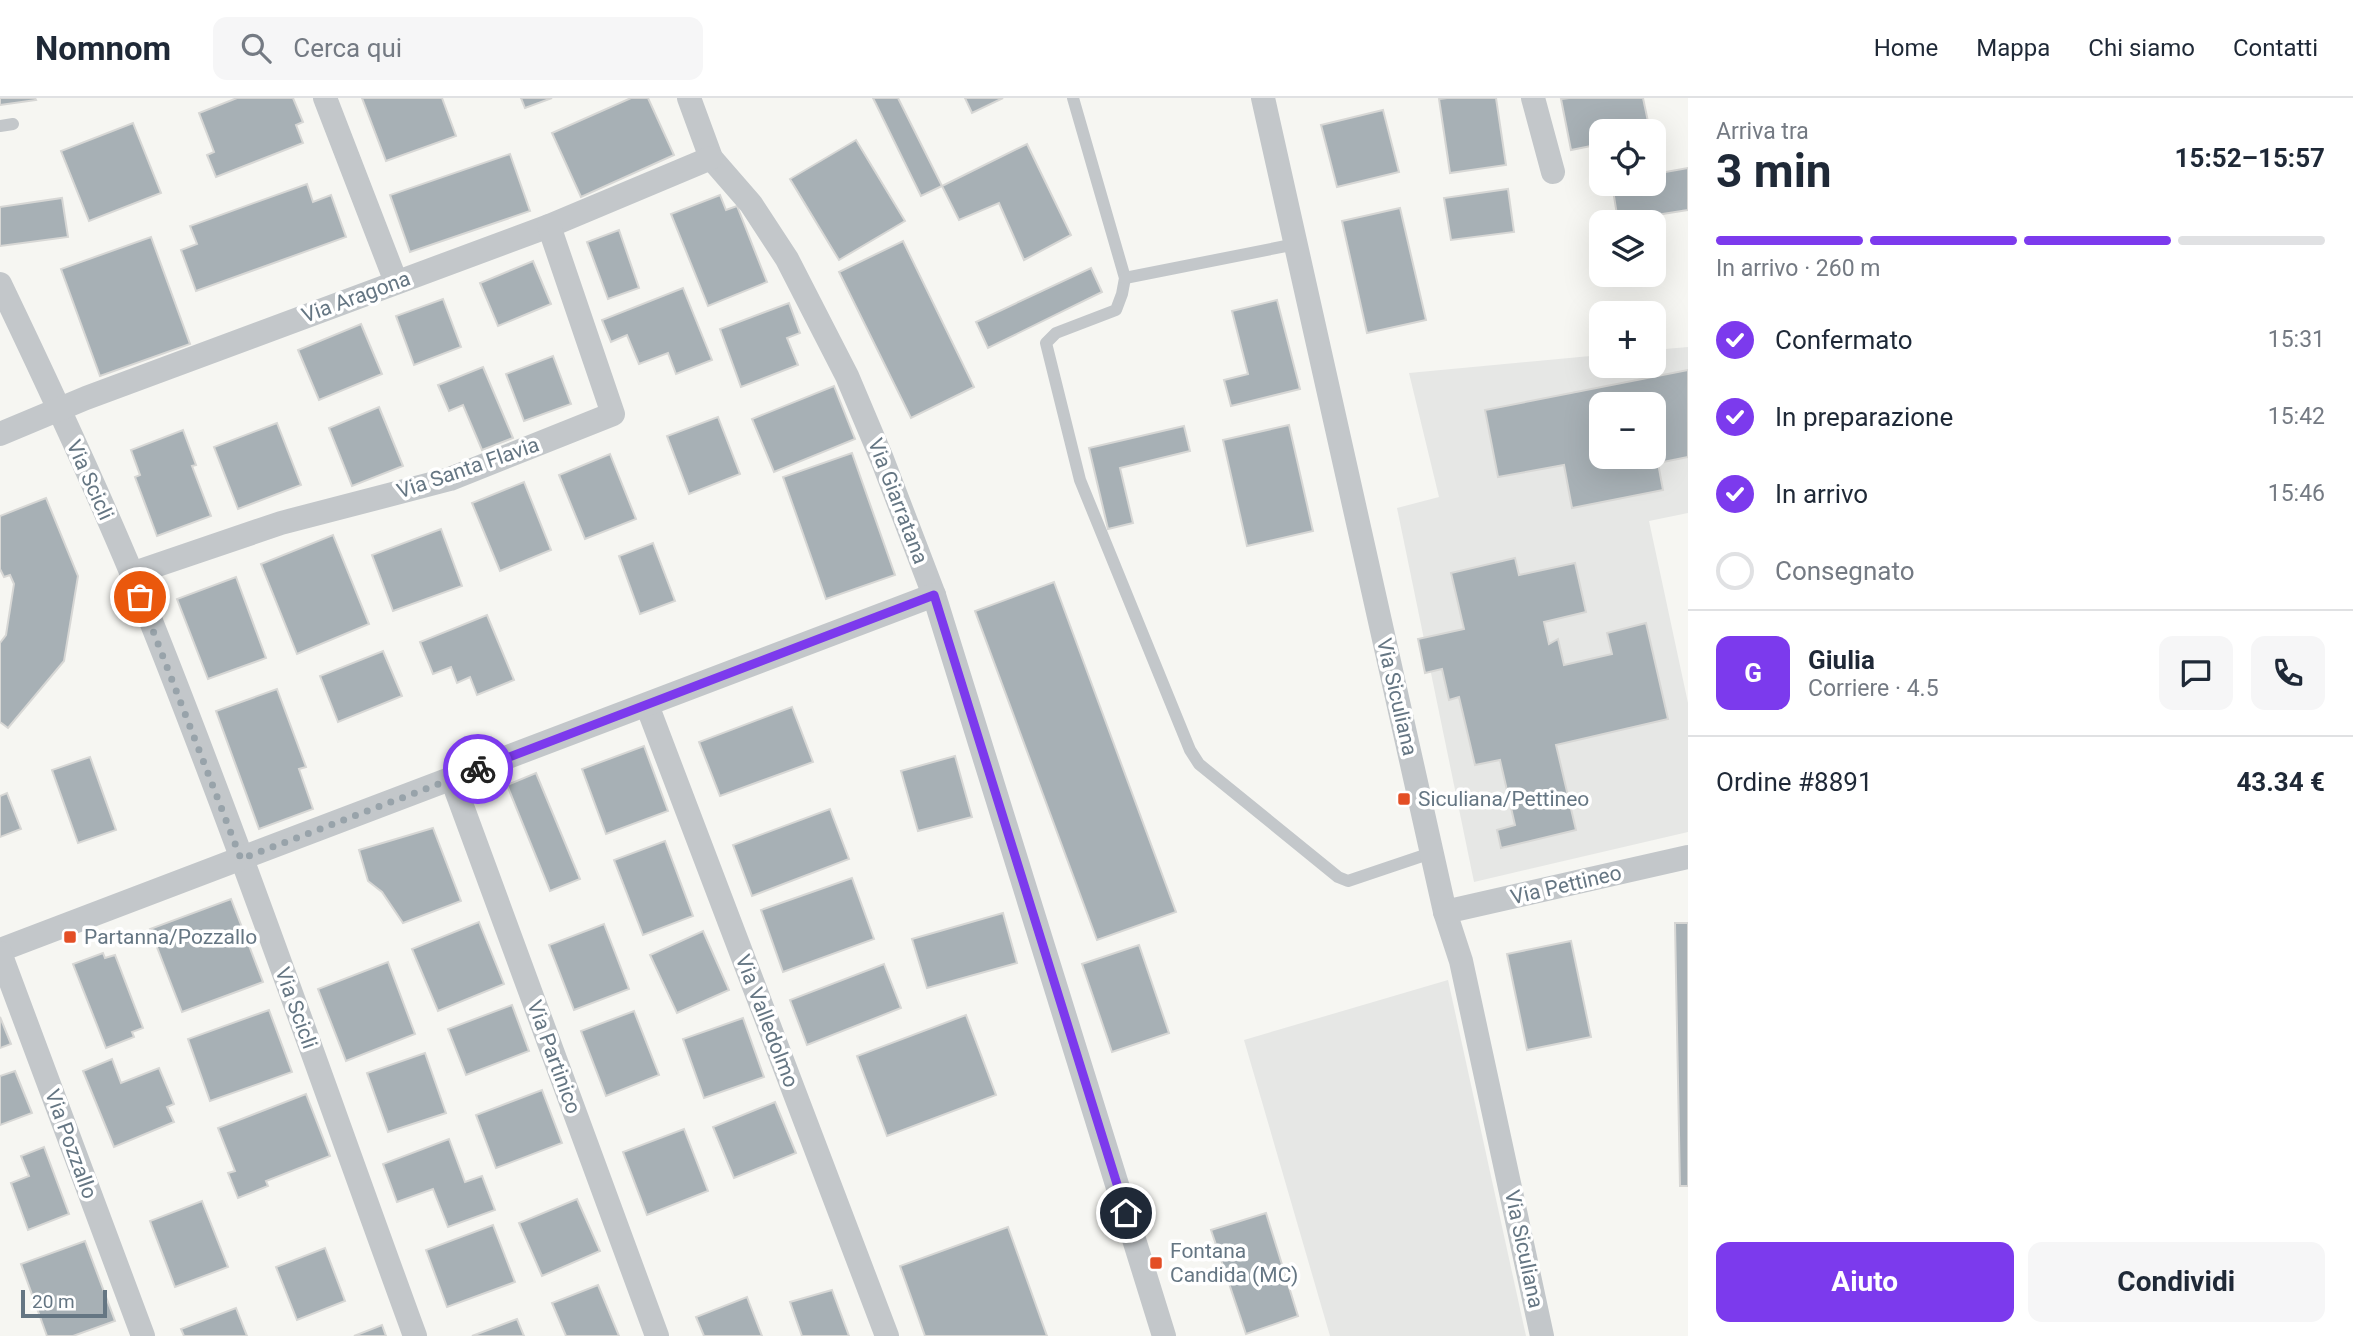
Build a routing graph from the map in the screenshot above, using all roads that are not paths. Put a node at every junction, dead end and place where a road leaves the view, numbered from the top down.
1 (325, 98) edge
2 (689, 98) edge
3 (1073, 98) edge
4 (1264, 98) edge
5 (1534, 98) edge
6 (13, 124) dead end
7 (0, 126) edge
8 (711, 158) junction
9 (1553, 172) dead end
10 (549, 226) junction
11 (1296, 244) junction
12 (1125, 278) junction
13 (396, 282) junction
14 (0, 284) edge
15 (60, 411) junction
16 (0, 435) edge
17 (131, 574) junction
18 (934, 595) junction
19 (647, 705) junction
20 (452, 779) junction
21 (1431, 853) junction
22 (1688, 857) edge
23 (241, 859) junction
24 (1445, 912) junction
25 (0, 952) edge
26 (143, 1336) edge
27 (415, 1336) edge
28 (657, 1336) edge
29 (887, 1336) edge
30 (1164, 1336) edge
31 (1542, 1336) edge

1 - 13 street
2 - 8 street, Via Giarratana
3 - 12 lane
4 - 11 street, Via Siculiana
5 - 9 street
6 - 7 lane
8 - 10 street, Via Aragona
8 - 18 street, Via Giarratana
10 - 13 street, Via Aragona
10 - 17 street, Via Santa Flavia
11 - 12 lane
11 - 21 street, Via Siculiana
12 - 21 lane
13 - 15 street, Via Aragona
14 - 15 street, Via Scicli
15 - 16 street, Via Aragona
15 - 17 street, Via Scicli
17 - 23 street, Via Scicli
18 - 19 street
18 - 30 street, Via Giarratana
19 - 20 street
19 - 29 street, Via Valledolmo
20 - 23 street
20 - 28 street, Via Partinico
21 - 24 street, Via Siculiana
22 - 24 street, Via Pettineo
23 - 25 street
23 - 27 street, Via Scicli
24 - 31 street, Via Siculiana
25 - 26 street, Via Pozzallo

